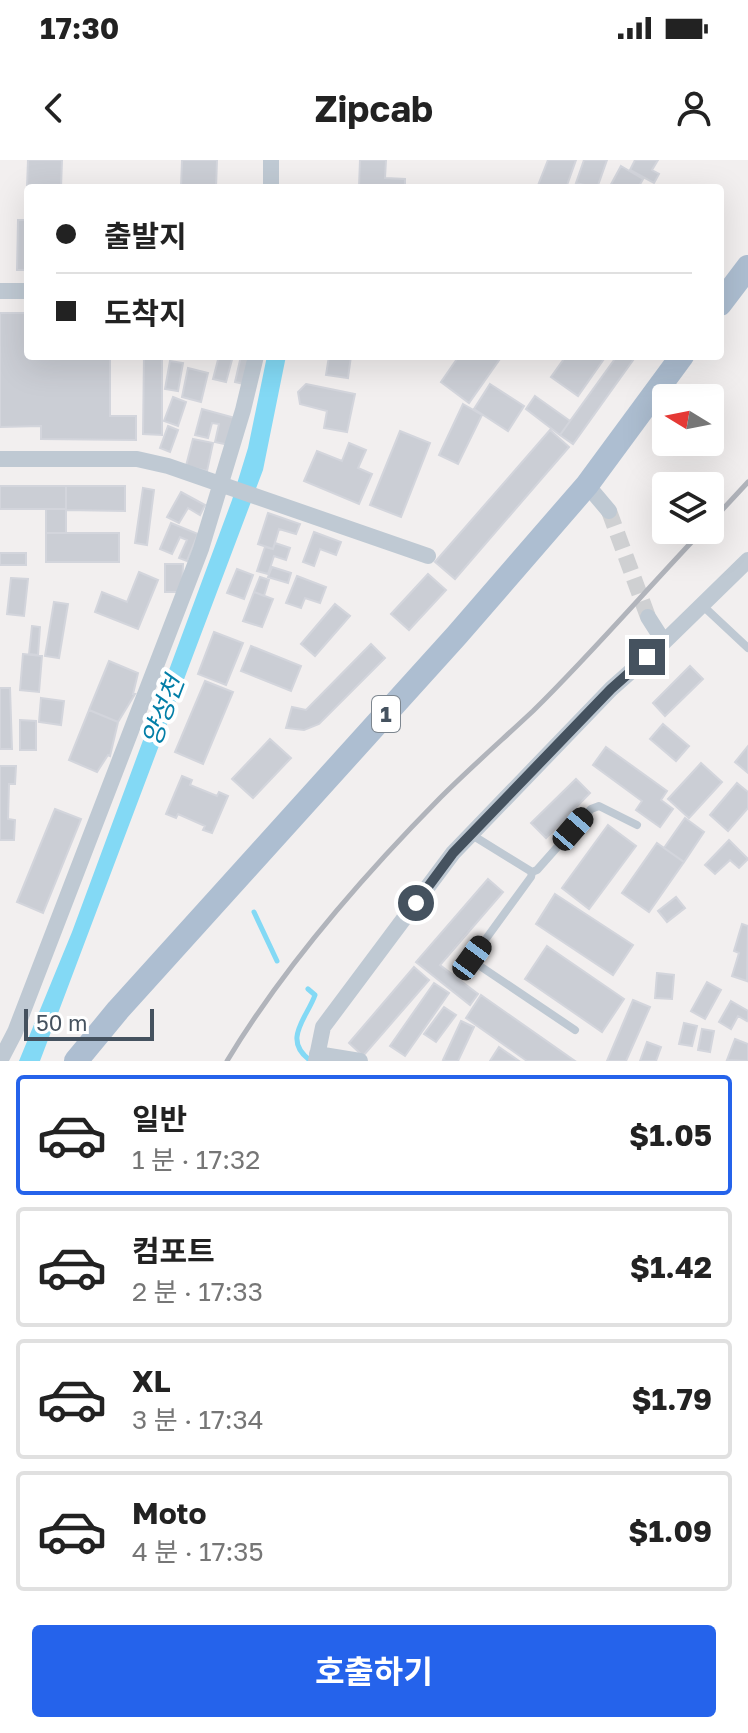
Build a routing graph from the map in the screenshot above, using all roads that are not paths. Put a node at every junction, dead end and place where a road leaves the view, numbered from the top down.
1 (271, 160) edge
2 (271, 184) edge
3 (748, 267) edge
4 (0, 291) edge
5 (24, 291) edge
6 (724, 299) edge
7 (255, 360) edge
8 (679, 360) edge
9 (0, 459) edge
10 (587, 485) junction
11 (225, 487) junction
12 (609, 511) tunnel mouth
13 (428, 556) dead end
14 (748, 560) edge
15 (702, 604) junction
16 (648, 617) tunnel mouth
17 (664, 642) junction
18 (748, 648) edge
19 (637, 825) dead end
20 (471, 834) junction
21 (532, 872) junction
22 (575, 1030) dead end
23 (317, 1057) edge
24 (0, 1061) edge
25 (76, 1061) edge
26 (360, 1061) edge

1 - 2 street
3 - 6 main road
4 - 5 street
7 - 11 street
8 - 10 main road, 1
9 - 11 street
10 - 12 street
10 - 25 main road, 1
11 - 13 street
11 - 24 street
14 - 15 street
15 - 17 street
15 - 18 lane
16 - 17 street
17 - 20 street
19 - 21 lane
20 - 21 lane
20 - 23 street
21 - 22 lane
23 - 26 street

